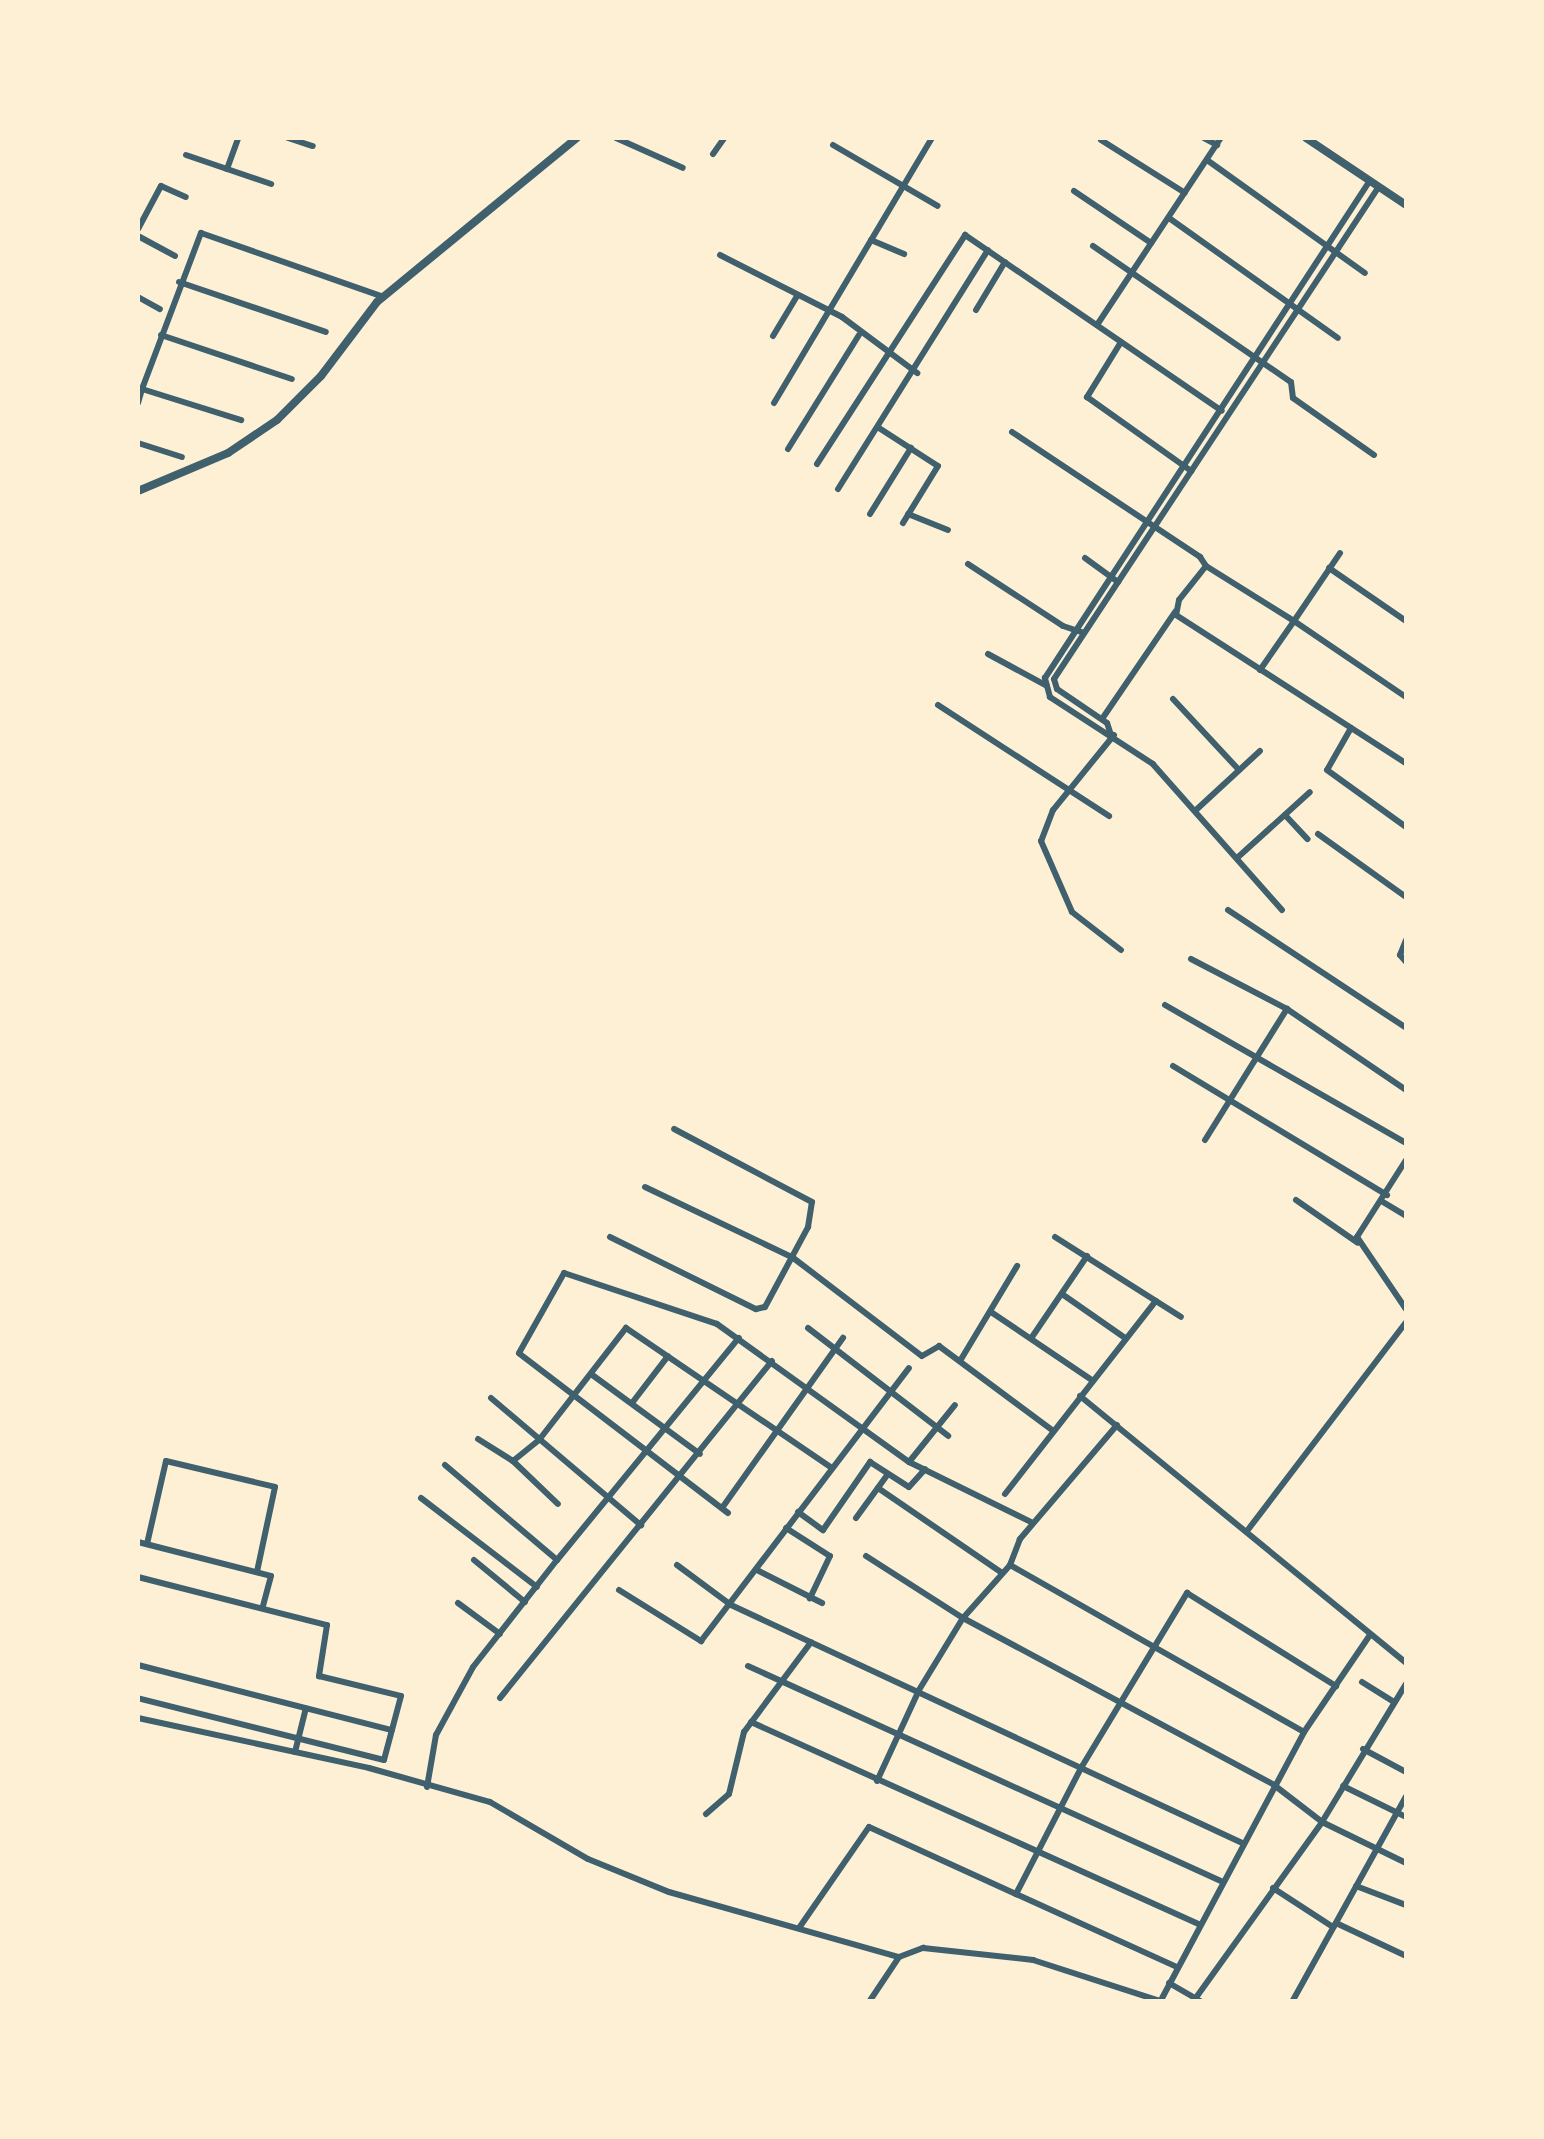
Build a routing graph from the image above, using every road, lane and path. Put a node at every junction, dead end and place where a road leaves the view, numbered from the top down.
1 (238, 138) edge
2 (288, 138) edge
3 (577, 138) edge
4 (616, 138) edge
5 (724, 138) edge
6 (932, 138) edge
7 (1204, 138) edge
8 (1306, 138) edge
9 (1100, 140) dead end
10 (1219, 141) edge
11 (833, 145) dead end
12 (313, 146) dead end
13 (714, 154) dead end
14 (186, 155) dead end
15 (1207, 160) junction
16 (682, 168) dead end
17 (226, 169) junction
18 (1369, 182) junction
19 (271, 184) dead end
20 (904, 185) junction
21 (1378, 188) junction
22 (1074, 191) dead end
23 (1185, 193) junction
24 (186, 197) dead end
25 (1406, 205) edge
26 (938, 206) dead end
27 (1168, 218) junction
28 (1344, 220) junction
29 (1353, 226) junction
30 (138, 232) edge
31 (871, 240) junction
32 (1151, 244) junction
33 (1093, 246) dead end
34 (1327, 246) junction
35 (988, 250) junction
36 (1336, 252) junction
37 (904, 254) dead end
38 (176, 256) dead end
39 (720, 256) dead end
40 (1005, 262) junction
41 (1134, 269) junction
42 (1365, 273) dead end
43 (180, 282) junction
44 (797, 296) junction
45 (138, 297) edge
46 (384, 297) junction
47 (1291, 300) junction
48 (1300, 306) junction
49 (160, 309) dead end
50 (829, 310) junction
51 (976, 310) dead end
52 (1097, 325) junction
53 (326, 332) dead end
54 (859, 334) junction
55 (161, 335) junction
56 (773, 336) dead end
57 (1338, 338) dead end
58 (1121, 342) junction
59 (888, 356) junction
60 (1256, 356) junction
61 (1264, 361) junction
62 (916, 373) junction
63 (292, 379) dead end
64 (142, 389) junction
65 (138, 402) edge
66 (774, 404) dead end
67 (1224, 412) junction
68 (241, 420) dead end
69 (880, 428) junction
70 (1012, 432) dead end
71 (138, 443) edge
72 (912, 448) junction
73 (788, 449) dead end
74 (1374, 456) dead end
75 (182, 458) dead end
76 (817, 464) dead end
77 (1183, 465) junction
78 (1191, 470) junction
79 (838, 489) dead end
80 (138, 491) edge
81 (870, 514) dead end
82 (908, 514) junction
83 (1146, 520) junction
84 (902, 523) dead end
85 (1154, 525) junction
86 (948, 530) dead end
87 (1340, 553) dead end
88 (1084, 558) dead end
89 (968, 564) dead end
90 (1206, 566) junction
91 (1329, 568) junction
92 (1109, 576) junction
93 (1118, 582) junction
94 (1175, 611) junction
95 (1294, 620) junction
96 (1406, 621) edge
97 (1072, 630) junction
98 (1084, 633) junction
99 (988, 654) dead end
100 (1260, 670) junction
101 (1054, 684) junction
102 (1045, 687) junction
103 (1406, 697) edge
104 (1173, 698) dead end
105 (938, 705) dead end
106 (1102, 720) junction
107 (1351, 728) junction
108 (1112, 733) junction
109 (1260, 751) dead end
110 (1406, 763) edge
111 (1239, 770) junction
112 (1073, 789) junction
113 (1310, 792) dead end
114 (1196, 810) junction
115 (1284, 815) junction
116 (1109, 816) dead end
117 (1406, 827) edge
118 (1318, 834) dead end
119 (1306, 839) dead end
120 (1238, 858) junction
121 (1406, 896) edge
122 (1228, 910) dead end
123 (1282, 910) dead end
124 (1406, 940) edge
125 (1121, 950) dead end
126 (1191, 959) dead end
127 (1406, 962) edge
128 (1165, 1005) dead end
129 (1287, 1009) junction
130 (1406, 1028) edge
131 (1256, 1057) junction
132 (1174, 1066) dead end
133 (1406, 1090) edge
134 (1229, 1100) junction
135 (674, 1129) dead end
136 (1205, 1140) dead end
137 (1406, 1143) edge
138 (1406, 1160) edge
139 (645, 1187) dead end
140 (1385, 1198) junction
141 (1296, 1200) dead end
142 (1406, 1216) edge
143 (610, 1236) dead end
144 (1056, 1237) dead end
145 (1359, 1244) junction
146 (1087, 1256) junction
147 (792, 1258) junction
148 (1017, 1266) dead end
149 (1062, 1294) junction
150 (1156, 1301) junction
151 (1406, 1309) edge
152 (991, 1312) junction
153 (1181, 1317) dead end
154 (1406, 1322) edge
155 (808, 1328) dead end
156 (1032, 1336) junction
157 (739, 1338) junction
158 (843, 1338) dead end
159 (1125, 1338) junction
160 (835, 1349) junction
161 (668, 1356) junction
162 (772, 1361) junction
163 (960, 1361) junction
164 (909, 1368) dead end
165 (591, 1374) junction
166 (1092, 1380) junction
167 (702, 1381) junction
168 (810, 1389) junction
169 (893, 1391) junction
170 (575, 1394) junction
171 (1080, 1396) junction
172 (491, 1398) dead end
173 (632, 1404) junction
174 (954, 1405) dead end
175 (738, 1406) junction
176 (1117, 1424) junction
177 (864, 1428) junction
178 (937, 1428) junction
179 (665, 1430) junction
180 (1052, 1430) junction
181 (778, 1435) junction
182 (948, 1436) dead end
183 (478, 1439) dead end
184 (539, 1440) junction
185 (648, 1452) junction
186 (700, 1454) junction
187 (514, 1461) junction
188 (909, 1462) junction
189 (446, 1465) dead end
190 (832, 1468) junction
191 (925, 1470) junction
192 (888, 1474) junction
193 (681, 1478) junction
194 (878, 1488) junction
195 (1005, 1494) dead end
196 (422, 1498) dead end
197 (608, 1499) junction
198 (558, 1504) dead end
199 (798, 1512) junction
200 (856, 1518) dead end
201 (1033, 1524) junction
202 (640, 1525) junction
203 (786, 1528) junction
204 (1247, 1531) junction
205 (138, 1542) edge
206 (147, 1544) junction
207 (866, 1556) dead end
208 (474, 1560) dead end
209 (558, 1560) junction
210 (1010, 1565) junction
211 (677, 1566) dead end
212 (757, 1570) junction
213 (256, 1572) junction
214 (1002, 1573) junction
215 (138, 1577) edge
216 (537, 1587) junction
217 (619, 1590) dead end
218 (810, 1598) junction
219 (458, 1602) dead end
220 (524, 1602) junction
221 (822, 1603) dead end
222 (731, 1605) junction
223 (263, 1606) junction
224 (964, 1618) junction
225 (500, 1634) junction
226 (1370, 1635) junction
227 (811, 1642) junction
228 (1155, 1648) junction
229 (1406, 1664) edge
230 (138, 1665) edge
231 (748, 1666) dead end
232 (780, 1682) junction
233 (1362, 1682) dead end
234 (1406, 1684) edge
235 (1336, 1686) junction
236 (919, 1690) junction
237 (138, 1698) edge
238 (500, 1698) dead end
239 (1125, 1700) junction
240 (1394, 1702) junction
241 (306, 1708) junction
242 (138, 1718) edge
243 (752, 1722) junction
244 (392, 1730) junction
245 (1304, 1732) junction
246 (298, 1738) junction
247 (898, 1738) junction
248 (1362, 1750) junction
249 (295, 1752) junction
250 (1081, 1768) junction
251 (1406, 1772) edge
252 (877, 1780) junction
253 (1274, 1785) junction
254 (1344, 1786) junction
255 (426, 1788) junction
256 (1406, 1796) edge
257 (1058, 1810) junction
258 (1397, 1812) junction
259 (706, 1814) dead end
260 (1406, 1817) edge
261 (1322, 1822) junction
262 (1242, 1843) junction
263 (1376, 1848) junction
264 (1038, 1852) junction
265 (1406, 1863) edge
266 (1221, 1882) junction
267 (1356, 1886) junction
268 (1273, 1888) junction
269 (1016, 1894) junction
270 (1406, 1905) edge
271 (1199, 1924) junction
272 (1334, 1925) junction
273 (799, 1928) junction
274 (1406, 1956) edge
275 (899, 1957) junction
276 (1177, 1967) junction
277 (1169, 1983) junction
278 (1199, 2000) edge
279 (1160, 2001) edge
280 (869, 2002) edge
281 (1292, 2002) edge

1 - 17 street
2 - 12 street
3 - 46 street
4 - 16 street
5 - 13 street
6 - 20 street
7 - 10 street
8 - 18 street
9 - 23 street
10 - 15 street
11 - 20 street
14 - 17 street
15 - 23 street
15 - 34 street
17 - 19 street
18 - 21 street
18 - 28 street
20 - 26 street
20 - 31 street
21 - 25 street
21 - 29 street
22 - 32 street
23 - 27 street
24 - 30 street
27 - 32 street
27 - 47 street
28 - 29 street
28 - 34 street
29 - 36 street
30 - 38 street
31 - 37 street
31 - 50 street
32 - 41 street
33 - 41 street
34 - 36 street
34 - 47 street
35 - 40 street
35 - 59 street
35 - 62 street
36 - 42 street
36 - 48 street
39 - 44 street
40 - 51 street
40 - 52 street
41 - 52 street
41 - 60 street
43 - 46 street
43 - 53 street
43 - 55 street
44 - 50 street
44 - 56 street
45 - 49 street
46 - 80 street
47 - 48 street
47 - 60 street
48 - 57 street
48 - 61 street
50 - 54 street
50 - 66 street
52 - 58 street
54 - 59 street
54 - 73 street
55 - 63 street
55 - 64 street
58 - 67 street
58 - 77 street
59 - 62 street
59 - 76 street
60 - 61 street
60 - 67 street
61 - 67 street
61 - 74 street
62 - 69 street
64 - 65 street
64 - 68 street
67 - 77 street
67 - 78 street
69 - 72 street
69 - 79 street
70 - 83 street
71 - 75 street
72 - 81 street
72 - 82 street
77 - 78 street
77 - 83 street
78 - 85 street
82 - 84 street
82 - 86 street
83 - 85 street
83 - 92 street
85 - 90 street
85 - 93 street
87 - 91 street
88 - 92 street
89 - 97 street
90 - 94 street
90 - 95 street
91 - 95 street
91 - 96 street
92 - 93 street
92 - 97 street
93 - 98 street
94 - 100 street
94 - 106 street
95 - 100 street
95 - 103 street
97 - 98 street
97 - 102 street
98 - 101 street
99 - 102 street
100 - 107 street
101 - 102 street
101 - 106 street
102 - 108 street
104 - 111 street
105 - 112 street
106 - 108 street
107 - 110 street
107 - 117 street
108 - 112 street
108 - 114 street
109 - 111 street
111 - 114 street
112 - 116 street
112 - 125 street
113 - 115 street
114 - 120 street
115 - 119 street
115 - 120 street
118 - 121 street
120 - 123 street
122 - 130 street
124 - 127 street
126 - 129 street
128 - 131 street
129 - 131 street
129 - 133 street
131 - 134 street
131 - 137 street
132 - 134 street
134 - 136 street
134 - 140 street
135 - 147 street
138 - 140 street
139 - 147 street
140 - 142 street
140 - 145 street
141 - 145 street
143 - 147 street
144 - 146 street
145 - 151 street
146 - 149 street
146 - 150 street
147 - 163 street
148 - 152 street
149 - 156 street
149 - 159 street
150 - 153 street
150 - 159 street
152 - 156 street
152 - 163 street
154 - 204 street
155 - 160 street
156 - 166 street
157 - 162 street
157 - 167 street
157 - 170 street
158 - 160 street
159 - 166 street
160 - 168 street
160 - 169 street
161 - 165 street
161 - 167 street
161 - 173 street
162 - 168 street
162 - 175 street
163 - 180 street
164 - 169 street
165 - 170 street
165 - 173 street
166 - 171 street
167 - 175 street
167 - 179 street
168 - 177 street
168 - 181 street
169 - 177 street
169 - 178 street
170 - 184 street
170 - 185 street
171 - 176 street
171 - 180 street
172 - 184 street
173 - 179 street
174 - 178 street
175 - 181 street
175 - 186 street
176 - 201 street
176 - 204 street
177 - 188 street
177 - 190 street
178 - 182 street
178 - 188 street
179 - 185 street
179 - 186 street
180 - 195 street
181 - 190 street
181 - 193 street
183 - 187 street
184 - 187 street
184 - 197 street
185 - 193 street
185 - 197 street
186 - 193 street
187 - 198 street
188 - 191 street
189 - 209 street
190 - 199 street
191 - 192 street
191 - 201 street
192 - 194 street
192 - 199 street
193 - 202 street
194 - 200 street
194 - 214 street
196 - 216 street
197 - 202 street
197 - 209 street
199 - 203 street
201 - 210 street
202 - 238 street
203 - 212 street
203 - 218 street
204 - 226 street
205 - 206 street
206 - 213 street
206 - 213 street
207 - 224 street
208 - 220 street
209 - 216 street
210 - 214 street
210 - 228 street
211 - 222 street
212 - 218 street
212 - 222 street
213 - 223 street
214 - 224 street
215 - 223 street
216 - 220 street
217 - 222 street
218 - 221 street
219 - 225 street
220 - 225 street
222 - 227 street
223 - 244 street
224 - 236 street
224 - 239 street
225 - 255 street
226 - 229 street
226 - 235 street
227 - 232 street
227 - 236 street
228 - 235 street
228 - 239 street
228 - 245 street
230 - 241 street
231 - 232 street
232 - 243 street
232 - 247 street
233 - 240 street
234 - 240 street
235 - 245 street
236 - 247 street
236 - 250 street
237 - 246 street
239 - 250 street
239 - 253 street
240 - 248 street
241 - 244 street
241 - 246 street
242 - 249 street
243 - 252 street
243 - 259 street
244 - 246 street
245 - 253 street
246 - 249 street
247 - 252 street
247 - 257 street
248 - 251 street
248 - 254 street
249 - 255 street
250 - 257 street
250 - 262 street
252 - 264 street
253 - 261 street
253 - 262 street
254 - 258 street
254 - 261 street
255 - 273 street
256 - 258 street
257 - 264 street
257 - 266 street
258 - 260 street
258 - 263 street
261 - 263 street
261 - 268 street
262 - 266 street
263 - 265 street
263 - 267 street
264 - 269 street
264 - 271 street
266 - 271 street
267 - 270 street
267 - 272 street
268 - 272 street
268 - 278 street
269 - 273 street
269 - 276 street
271 - 276 street
272 - 274 street
272 - 281 street
273 - 275 street
275 - 279 street
275 - 280 street
276 - 277 street
277 - 278 street
277 - 279 street

